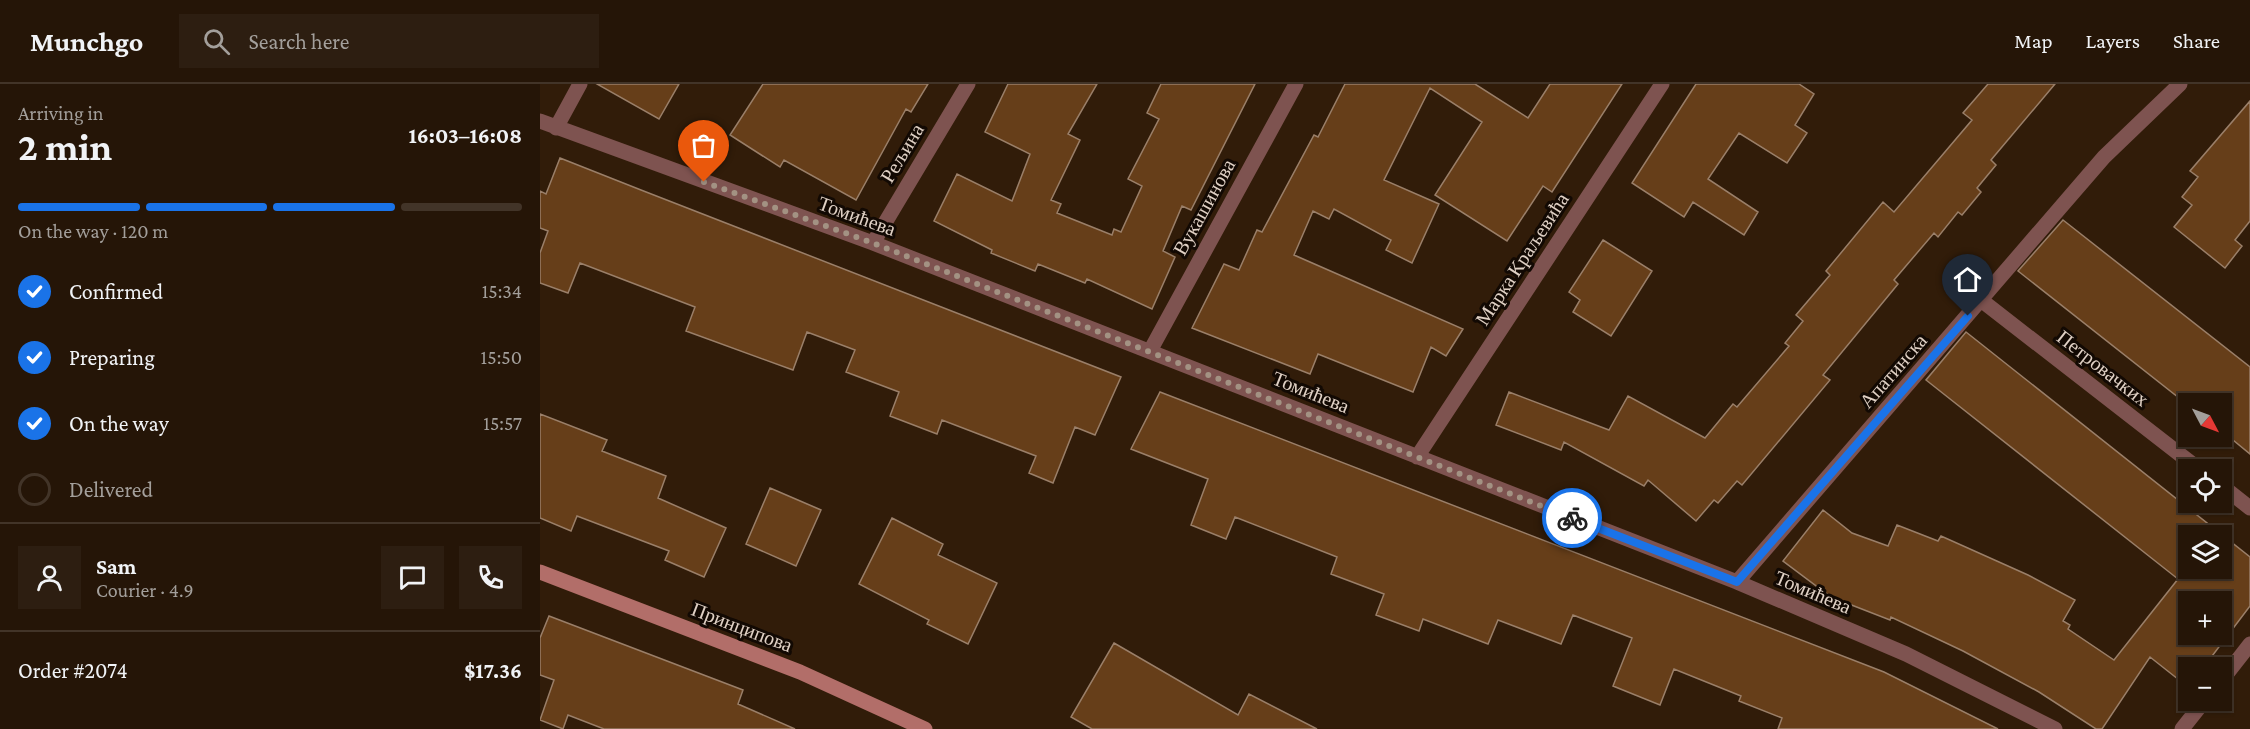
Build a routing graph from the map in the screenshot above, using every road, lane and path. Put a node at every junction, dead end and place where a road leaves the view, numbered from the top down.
1 (580, 84) edge
2 (968, 84) edge
3 (1296, 84) edge
4 (1662, 84) edge
5 (2180, 84) edge
6 (540, 121) edge
7 (556, 128) junction
8 (873, 243) junction
9 (1981, 300) junction
10 (1150, 351) junction
11 (1417, 457) junction
12 (2186, 459) edge
13 (2232, 494) edge
14 (2250, 508) edge
15 (540, 572) edge
16 (1737, 582) junction
17 (2250, 644) edge
18 (2232, 666) edge
19 (2196, 711) edge
20 (926, 729) edge
21 (2055, 729) edge
22 (2182, 729) edge

1 - 7 street
2 - 8 street, Рељина
3 - 10 street, Вукашинова
4 - 11 street, Марка Краљевића
5 - 9 street, Апатинска
6 - 7 street, Томићева
7 - 8 street, Томићева
8 - 10 street, Томићева
9 - 12 street, Петровачких
9 - 16 street, Апатинска
10 - 11 street, Томићева
11 - 16 street, Томићева
13 - 14 street
15 - 20 street, Принципова
16 - 21 street, Томићева
17 - 18 street
19 - 22 street

